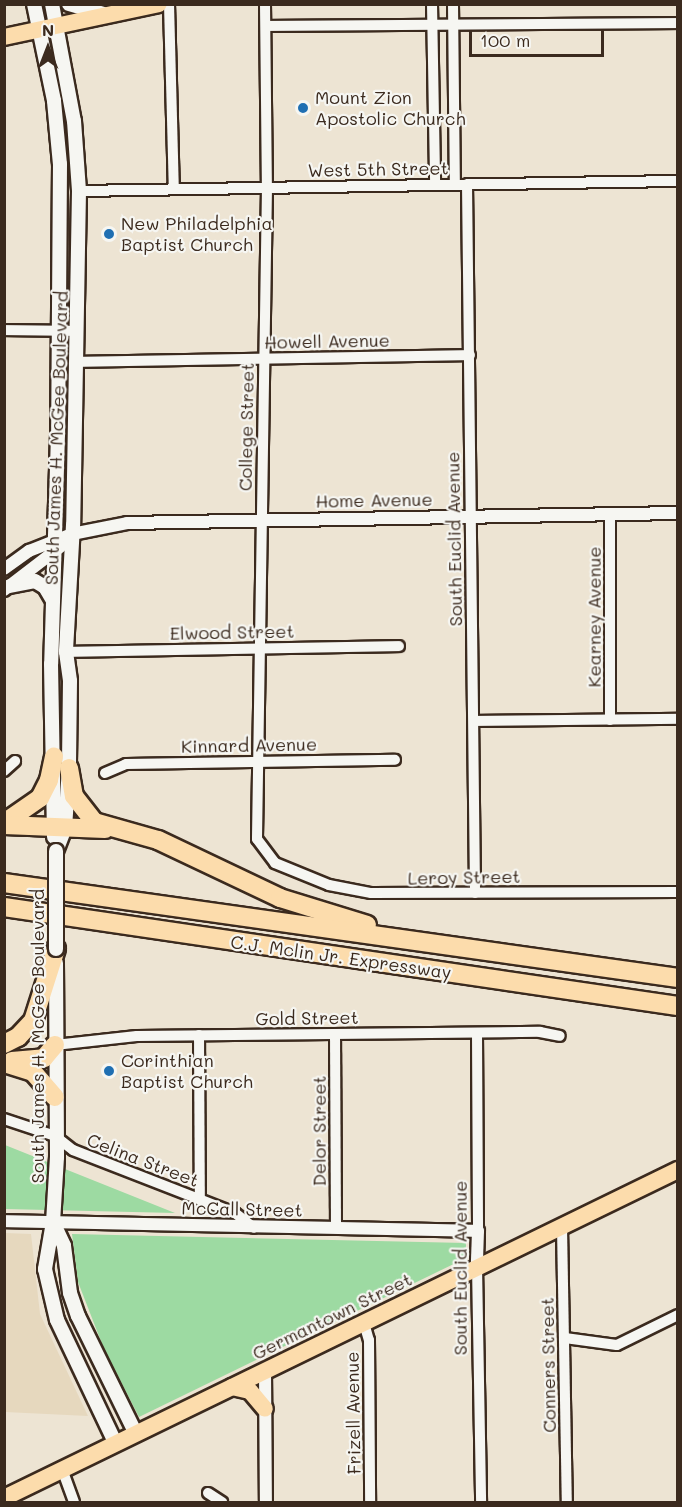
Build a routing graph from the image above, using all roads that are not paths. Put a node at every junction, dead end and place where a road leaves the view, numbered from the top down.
1 (34, 4) edge
2 (52, 4) edge
3 (69, 4) edge
4 (159, 4) edge
5 (169, 4) edge
6 (265, 4) edge
7 (432, 4) edge
8 (453, 4) edge
9 (110, 15) junction
10 (678, 23) edge
11 (432, 24) junction
12 (453, 24) junction
13 (58, 25) junction
14 (266, 26) junction
15 (40, 29) junction
16 (4, 37) edge
17 (678, 182) edge
18 (435, 184) junction
19 (454, 184) junction
20 (467, 184) junction
21 (267, 187) junction
22 (174, 189) junction
23 (80, 191) junction
24 (4, 330) edge
25 (58, 332) junction
26 (77, 332) junction
27 (470, 355) junction
28 (264, 359) junction
29 (75, 362) junction
30 (678, 513) edge
31 (610, 514) junction
32 (472, 516) junction
33 (260, 520) junction
34 (72, 534) junction
35 (55, 548) junction
36 (4, 569) edge
37 (7, 588) edge
38 (52, 599) junction
39 (399, 646) dead end
40 (259, 648) junction
41 (66, 652) junction
42 (678, 719) edge
43 (610, 720) junction
44 (475, 721) junction
45 (395, 760) dead end
46 (15, 761) dead end
47 (256, 761) junction
48 (61, 763) junction
49 (4, 771) edge
50 (105, 773) dead end
51 (4, 824) edge
52 (59, 828) junction
53 (112, 829) junction
54 (261, 849) joint
55 (4, 883) edge
56 (678, 892) edge
57 (475, 893) junction
58 (4, 907) edge
59 (4, 919) edge
60 (105, 923) junction
61 (405, 938) junction
62 (56, 949) junction
63 (678, 978) edge
64 (678, 1006) edge
65 (335, 1034) junction
66 (477, 1034) junction
67 (199, 1035) junction
68 (560, 1036) dead end
69 (4, 1044) edge
70 (55, 1045) junction
71 (4, 1050) edge
72 (4, 1062) edge
73 (55, 1097) junction
74 (4, 1119) edge
75 (55, 1136) junction
76 (678, 1170) edge
77 (200, 1200) junction
78 (4, 1221) edge
79 (53, 1222) junction
80 (562, 1227) junction
81 (254, 1228) junction
82 (336, 1228) junction
83 (478, 1231) junction
84 (477, 1266) junction
85 (678, 1316) edge
86 (364, 1323) junction
87 (565, 1338) junction
88 (265, 1371) junction
89 (232, 1387) junction
90 (265, 1409) junction
91 (136, 1434) junction
92 (116, 1443) junction
93 (62, 1468) junction
94 (208, 1494) dead end
95 (4, 1498) edge
96 (74, 1503) edge
97 (222, 1503) edge
98 (266, 1503) edge
99 (370, 1503) edge
100 (481, 1503) edge
101 (567, 1503) edge

1 - 15 main road, South James H. McGee Boulevard
2 - 13 main road, South James H. McGee Boulevard
3 - 9 main road
4 - 9 main road
5 - 22 street
6 - 14 street, College Street
7 - 11 street
8 - 12 street
9 - 13 main road
10 - 12 street
11 - 12 street
11 - 14 street
11 - 18 street
12 - 19 street
13 - 15 main road
13 - 23 main road, South James H. McGee Boulevard
14 - 21 street, College Street
15 - 16 main road
15 - 25 main road, South James H. McGee Boulevard
17 - 20 street, West 5th Street
18 - 19 street, West 5th Street
18 - 21 street, West 5th Street
19 - 20 street, West 5th Street
20 - 27 street, South Euclid Avenue
21 - 22 street, West 5th Street
21 - 28 street, College Street
22 - 23 street, West 5th Street
23 - 26 main road, South James H. McGee Boulevard
24 - 25 street
25 - 26 street
25 - 35 main road, South James H. McGee Boulevard
26 - 29 main road, South James H. McGee Boulevard
27 - 28 street, Howell Avenue
27 - 32 street, South Euclid Avenue
28 - 29 street, Howell Avenue
28 - 33 street, College Street
29 - 34 main road, South James H. McGee Boulevard
30 - 31 street, Home Avenue
31 - 32 street, Home Avenue
31 - 43 street, Kearney Avenue
32 - 33 street, Home Avenue
32 - 44 street, South Euclid Avenue
33 - 34 street, Home Avenue
33 - 40 street, College Street
34 - 35 street
34 - 41 main road, South James H. McGee Boulevard
35 - 36 street
35 - 37 street
35 - 38 main road, South James H. McGee Boulevard
37 - 38 main road
38 - 48 main road, South James H. McGee Boulevard
39 - 40 street, Elwood Street
40 - 41 street, Elwood Street
40 - 47 street, College Street
41 - 48 main road, South James H. McGee Boulevard
42 - 43 street
43 - 44 street
44 - 57 street, South Euclid Avenue
45 - 47 street, Kinnard Avenue
46 - 49 street
47 - 50 street, Kinnard Avenue
47 - 54 street, College Street
48 - 51 highway
48 - 52 main road, South James H. McGee Boulevard
48 - 53 highway
51 - 52 highway
52 - 53 highway
52 - 62 main road, South James H. McGee Boulevard, bridge
53 - 61 highway
54 - 57 street, Leroy Street
55 - 61 highway, C.J. Mclin Jr. Expressway
56 - 57 street, Leroy Street
58 - 60 highway, C.J. Mclin Jr. Expressway
59 - 60 highway
60 - 64 highway, C.J. Mclin Jr. Expressway
61 - 63 highway, C.J. Mclin Jr. Expressway
62 - 69 highway
62 - 70 main road, South James H. McGee Boulevard
65 - 66 street, Gold Street
65 - 67 street, Gold Street
65 - 82 street, Delor Street
66 - 68 street, Gold Street
66 - 83 street, South Euclid Avenue
67 - 70 street, Gold Street
67 - 77 street
70 - 71 highway
70 - 72 highway
70 - 73 main road, South James H. McGee Boulevard
72 - 73 highway
73 - 75 main road, South James H. McGee Boulevard
74 - 75 street, Celina Street
75 - 77 street, Celina Street
75 - 79 main road, South James H. McGee Boulevard
76 - 80 main road, Germantown Street
77 - 81 street, Celina Street
78 - 79 street, McCall Street
79 - 81 street, McCall Street
79 - 91 main road, South James H. McGee Boulevard
79 - 92 main road, South James H. McGee Boulevard
80 - 84 main road, Germantown Street
80 - 87 street, Conners Street
81 - 82 street, McCall Street
82 - 83 street, McCall Street
83 - 84 street, South Euclid Avenue
84 - 86 main road, Germantown Street
84 - 100 street, South Euclid Avenue
85 - 87 street
86 - 88 main road, Germantown Street
86 - 99 street, Frizell Avenue
87 - 101 street, Conners Street
88 - 89 main road, Germantown Street
88 - 90 street
89 - 90 main road
89 - 91 main road, Germantown Street
90 - 98 street
91 - 92 main road, Germantown Street
92 - 93 main road, Germantown Street
93 - 95 main road, Germantown Street
93 - 96 street
94 - 97 street

